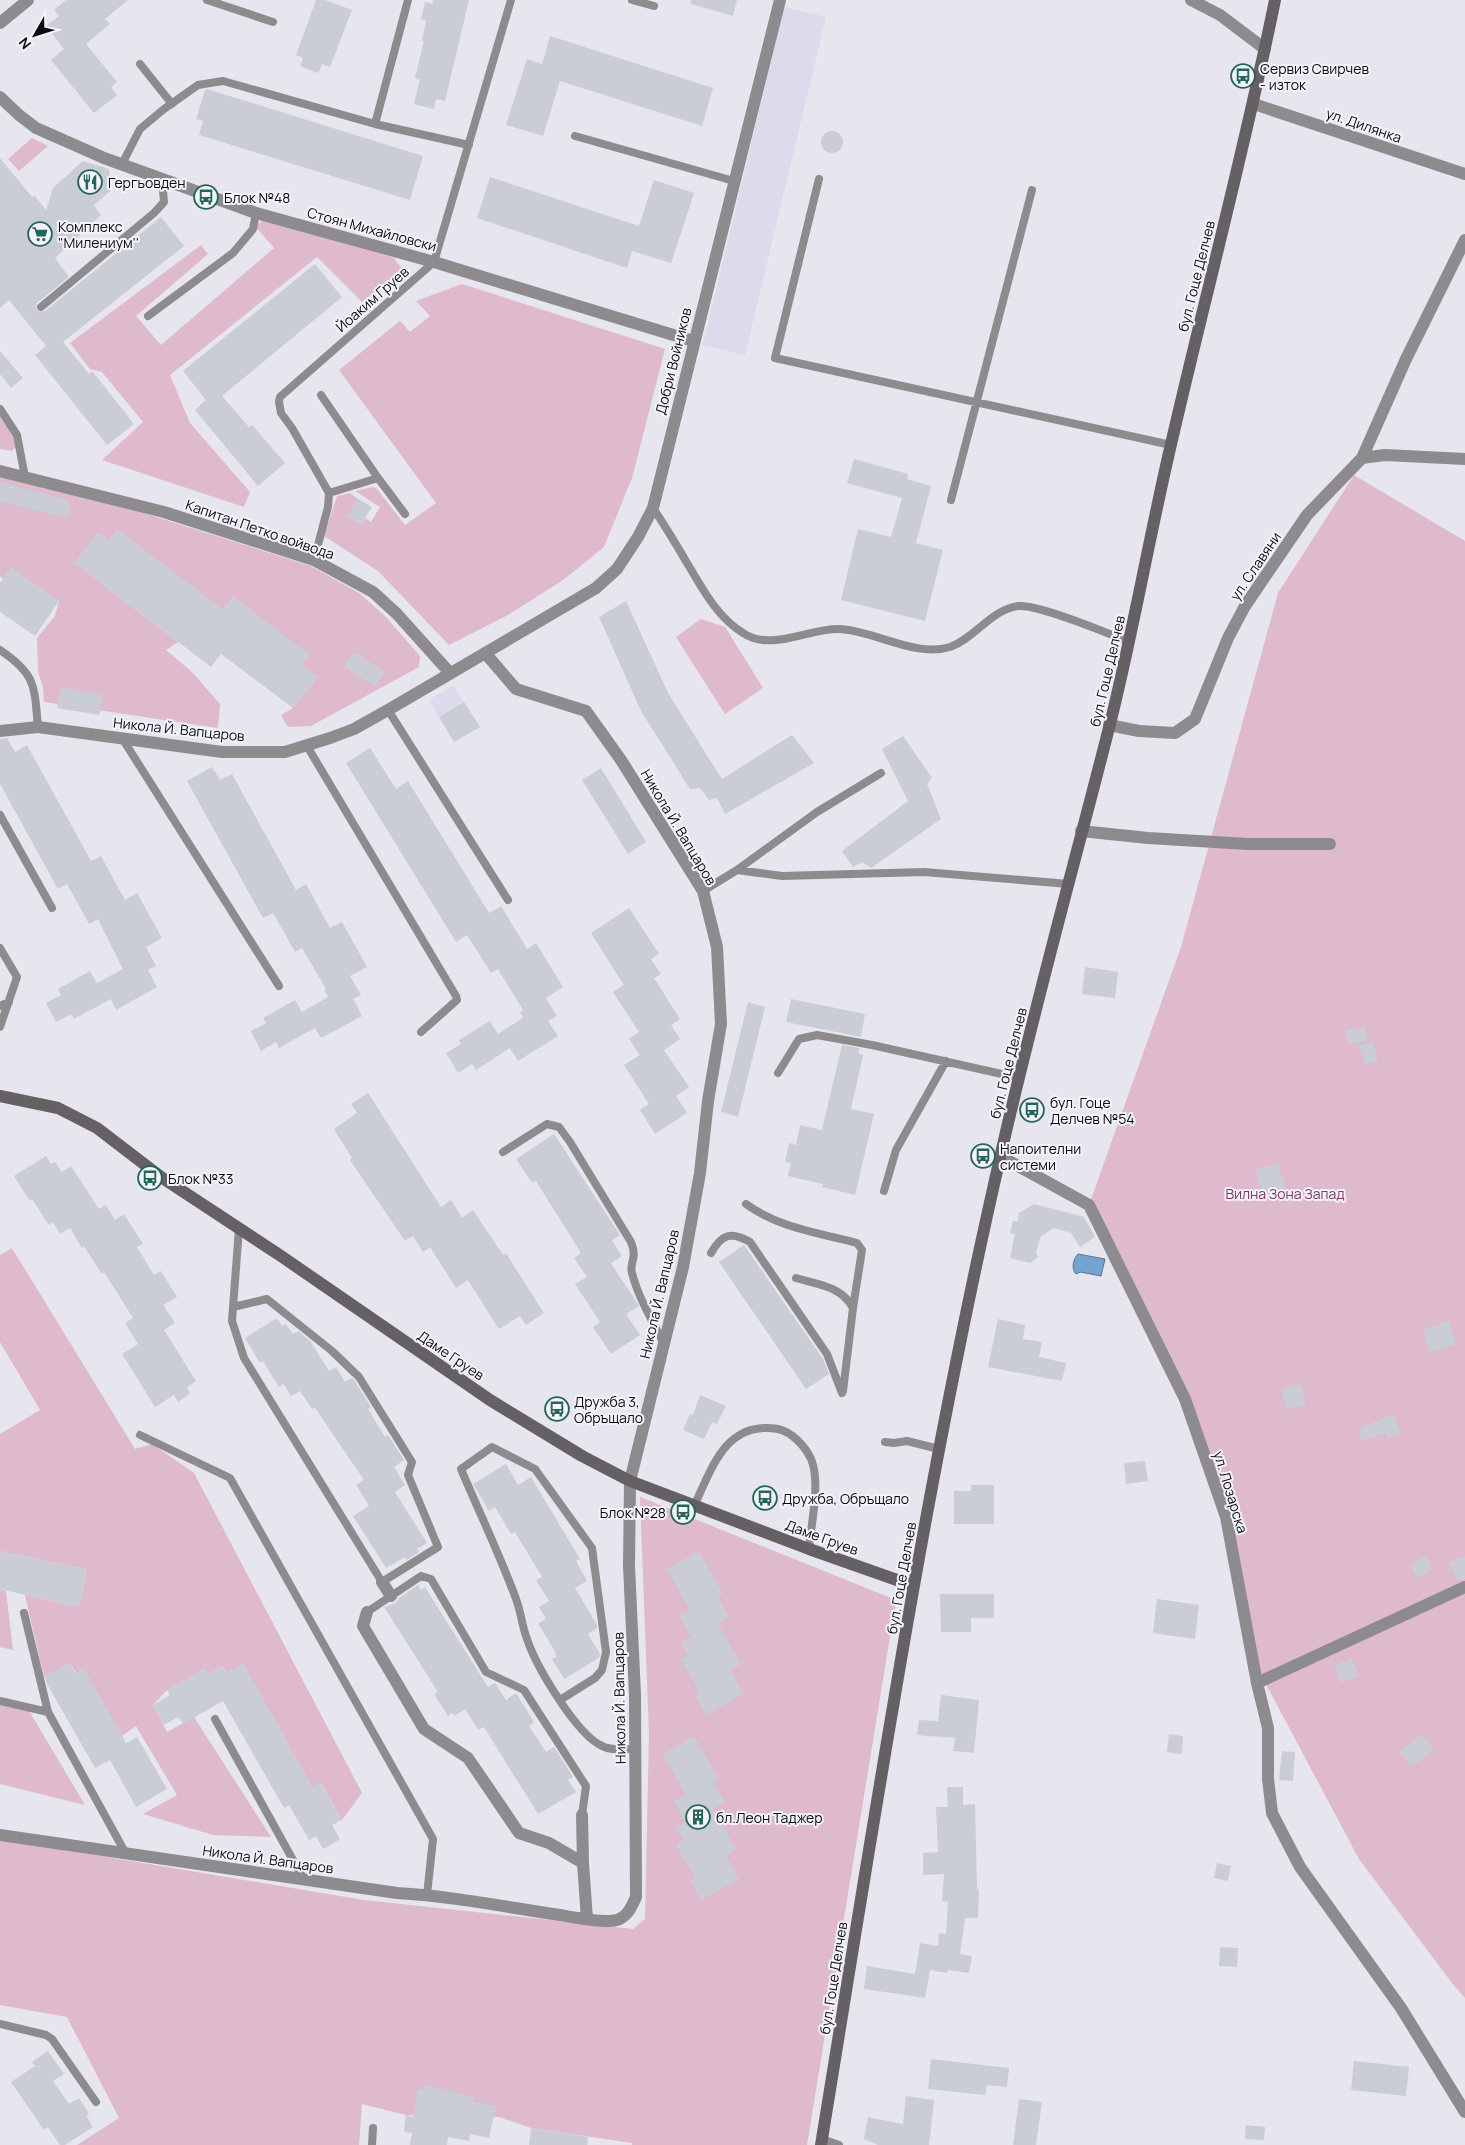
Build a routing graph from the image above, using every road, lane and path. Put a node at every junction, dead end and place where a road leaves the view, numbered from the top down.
1 (28, 0) edge
2 (207, 0) edge
3 (408, 0) edge
4 (510, 0) edge
5 (632, 0) edge
6 (780, 0) edge
7 (1190, 0) edge
8 (1275, 0) edge
9 (654, 6) dead end
10 (272, 22) dead end
11 (0, 23) edge
12 (1265, 48) junction
13 (140, 64) dead end
14 (0, 97) edge
15 (172, 104) junction
16 (1254, 104) junction
17 (375, 124) junction
18 (576, 136) dead end
19 (469, 145) junction
20 (122, 164) junction
21 (1465, 174) edge
22 (162, 179) junction
23 (819, 179) dead end
24 (734, 181) junction
25 (1032, 190) dead end
26 (256, 213) junction
27 (1465, 240) edge
28 (434, 262) junction
29 (42, 307) dead end
30 (148, 316) dead end
31 (693, 341) junction
32 (321, 395) dead end
33 (977, 404) junction
34 (0, 409) edge
35 (1171, 445) junction
36 (1362, 458) junction
37 (1465, 459) edge
38 (0, 471) edge
39 (25, 477) junction
40 (378, 478) junction
41 (329, 493) junction
42 (951, 500) dead end
43 (653, 508) junction
44 (405, 514) dead end
45 (314, 560) junction
46 (1130, 642) junction
47 (0, 650) edge
48 (486, 654) junction
49 (450, 672) junction
50 (388, 710) junction
51 (1109, 725) junction
52 (38, 727) junction
53 (0, 731) edge
54 (122, 738) junction
55 (307, 746) junction
56 (881, 773) dead end
57 (0, 815) edge
58 (1081, 831) junction
59 (1330, 844) dead end
60 (736, 870) junction
61 (1069, 884) junction
62 (702, 891) junction
63 (508, 900) dead end
64 (52, 908) dead end
65 (0, 948) edge
66 (279, 986) dead end
67 (9, 1002) junction
68 (0, 1006) edge
69 (0, 1027) edge
70 (421, 1032) dead end
71 (946, 1061) junction
72 (778, 1073) dead end
73 (1020, 1078) junction
74 (0, 1096) edge
75 (503, 1152) dead end
76 (1000, 1156) junction
77 (884, 1191) dead end
78 (746, 1204) dead end
79 (239, 1228) junction
80 (712, 1253) dead end
81 (796, 1278) dead end
82 (233, 1307) junction
83 (853, 1308) junction
84 (663, 1342) junction
85 (140, 1435) dead end
86 (885, 1442) dead end
87 (938, 1449) junction
88 (630, 1481) junction
89 (694, 1506) junction
90 (809, 1549) junction
91 (382, 1582) junction
92 (914, 1586) junction
93 (1465, 1587) edge
94 (391, 1596) junction
95 (367, 1612) joint
96 (24, 1613) dead end
97 (1257, 1683) junction
98 (560, 1700) junction
99 (0, 1701) edge
100 (48, 1712) junction
101 (215, 1719) dead end
102 (635, 1749) junction
103 (582, 1815) joint
104 (0, 1835) edge
105 (126, 1854) junction
106 (583, 1863) junction
107 (304, 1880) junction
108 (427, 1895) junction
109 (587, 1919) junction
110 (0, 2024) edge
111 (96, 2102) dead end
112 (1465, 2112) edge
113 (373, 2128) dead end
114 (821, 2142) edge
115 (372, 2145) edge
116 (839, 2145) edge

1 - 11 street
2 - 10 lane
3 - 17 lane
4 - 19 lane
5 - 9 lane
6 - 24 street, Добри Войников
7 - 12 street
8 - 12 main road, бул. Гоце Делчев
12 - 16 main road, бул. Гоце Делчев
13 - 15 lane
14 - 20 street, Стоян Михайловски
15 - 17 lane
15 - 20 lane
16 - 21 street, ул. Дилянка
16 - 35 main road, бул. Гоце Делчев
17 - 19 lane
18 - 24 lane
19 - 28 lane
20 - 22 street, Стоян Михайловски
22 - 26 street, Стоян Михайловски
22 - 29 lane
23 - 33 lane
24 - 31 street, Добри Войников
25 - 33 lane
26 - 28 street, Стоян Михайловски
26 - 30 lane
27 - 36 street, ул. Славяни
28 - 31 street, Стоян Михайловски
28 - 41 lane, Йоаким Груев
31 - 43 street, Добри Войников
32 - 40 lane
33 - 35 lane
33 - 42 lane
34 - 39 lane
35 - 46 main road, бул. Гоце Делчев
36 - 37 street
36 - 51 street, ул. Славяни
38 - 39 street, Капитан Петко войвода
39 - 45 street, Капитан Петко войвода
40 - 41 lane
40 - 44 lane
41 - 45 lane
43 - 46 lane
43 - 48 street, Добри Войников
45 - 49 street, Капитан Петко войвода
46 - 51 main road, бул. Гоце Делчев
47 - 52 lane
48 - 49 street, Никола Й. Вапцаров
48 - 62 street, Никола Й. Вапцаров
49 - 50 street, Никола Й. Вапцаров
50 - 55 street, Никола Й. Вапцаров
50 - 63 lane
51 - 58 main road, бул. Гоце Делчев
52 - 53 street, Никола Й. Вапцаров
52 - 54 street, Никола Й. Вапцаров
54 - 55 street, Никола Й. Вапцаров
54 - 66 lane
55 - 70 lane
56 - 60 lane
57 - 64 lane
58 - 59 street
58 - 61 main road, бул. Гоце Делчев
60 - 61 lane
60 - 62 lane
61 - 73 main road, бул. Гоце Делчев
62 - 84 street, Никола Й. Вапцаров
65 - 67 lane
67 - 68 lane
67 - 69 lane
71 - 72 lane
71 - 73 lane
71 - 77 lane
73 - 76 main road, бул. Гоце Делчев
74 - 79 main road, Даме Груев
75 - 84 lane
76 - 87 main road, бул. Гоце Делчев
76 - 97 street, ул. Лозарска
78 - 83 lane
79 - 82 lane
79 - 88 main road, Даме Груев
80 - 83 lane
81 - 83 lane
82 - 91 lane
82 - 91 lane
84 - 88 street, Никола Й. Вапцаров
85 - 108 lane
86 - 87 lane
87 - 92 main road, бул. Гоце Делчев
88 - 89 main road, Даме Груев
88 - 102 street, Никола Й. Вапцаров
89 - 90 main road, Даме Груев
89 - 90 lane
90 - 92 main road, Даме Груев
91 - 94 street
92 - 114 main road, бул. Гоце Делчев
93 - 97 street
94 - 95 lane
94 - 103 lane
95 - 106 street
96 - 100 lane
97 - 112 street, ул. Лозарска
98 - 98 lane
98 - 102 lane
99 - 100 lane
100 - 105 lane
101 - 107 lane
102 - 109 street, Никола Й. Вапцаров
103 - 106 street
104 - 105 street, Никола Й. Вапцаров
105 - 107 street, Никола Й. Вапцаров
106 - 109 street
107 - 108 street, Никола Й. Вапцаров
108 - 109 street, Никола Й. Вапцаров
110 - 111 lane
113 - 115 lane
114 - 116 lane

